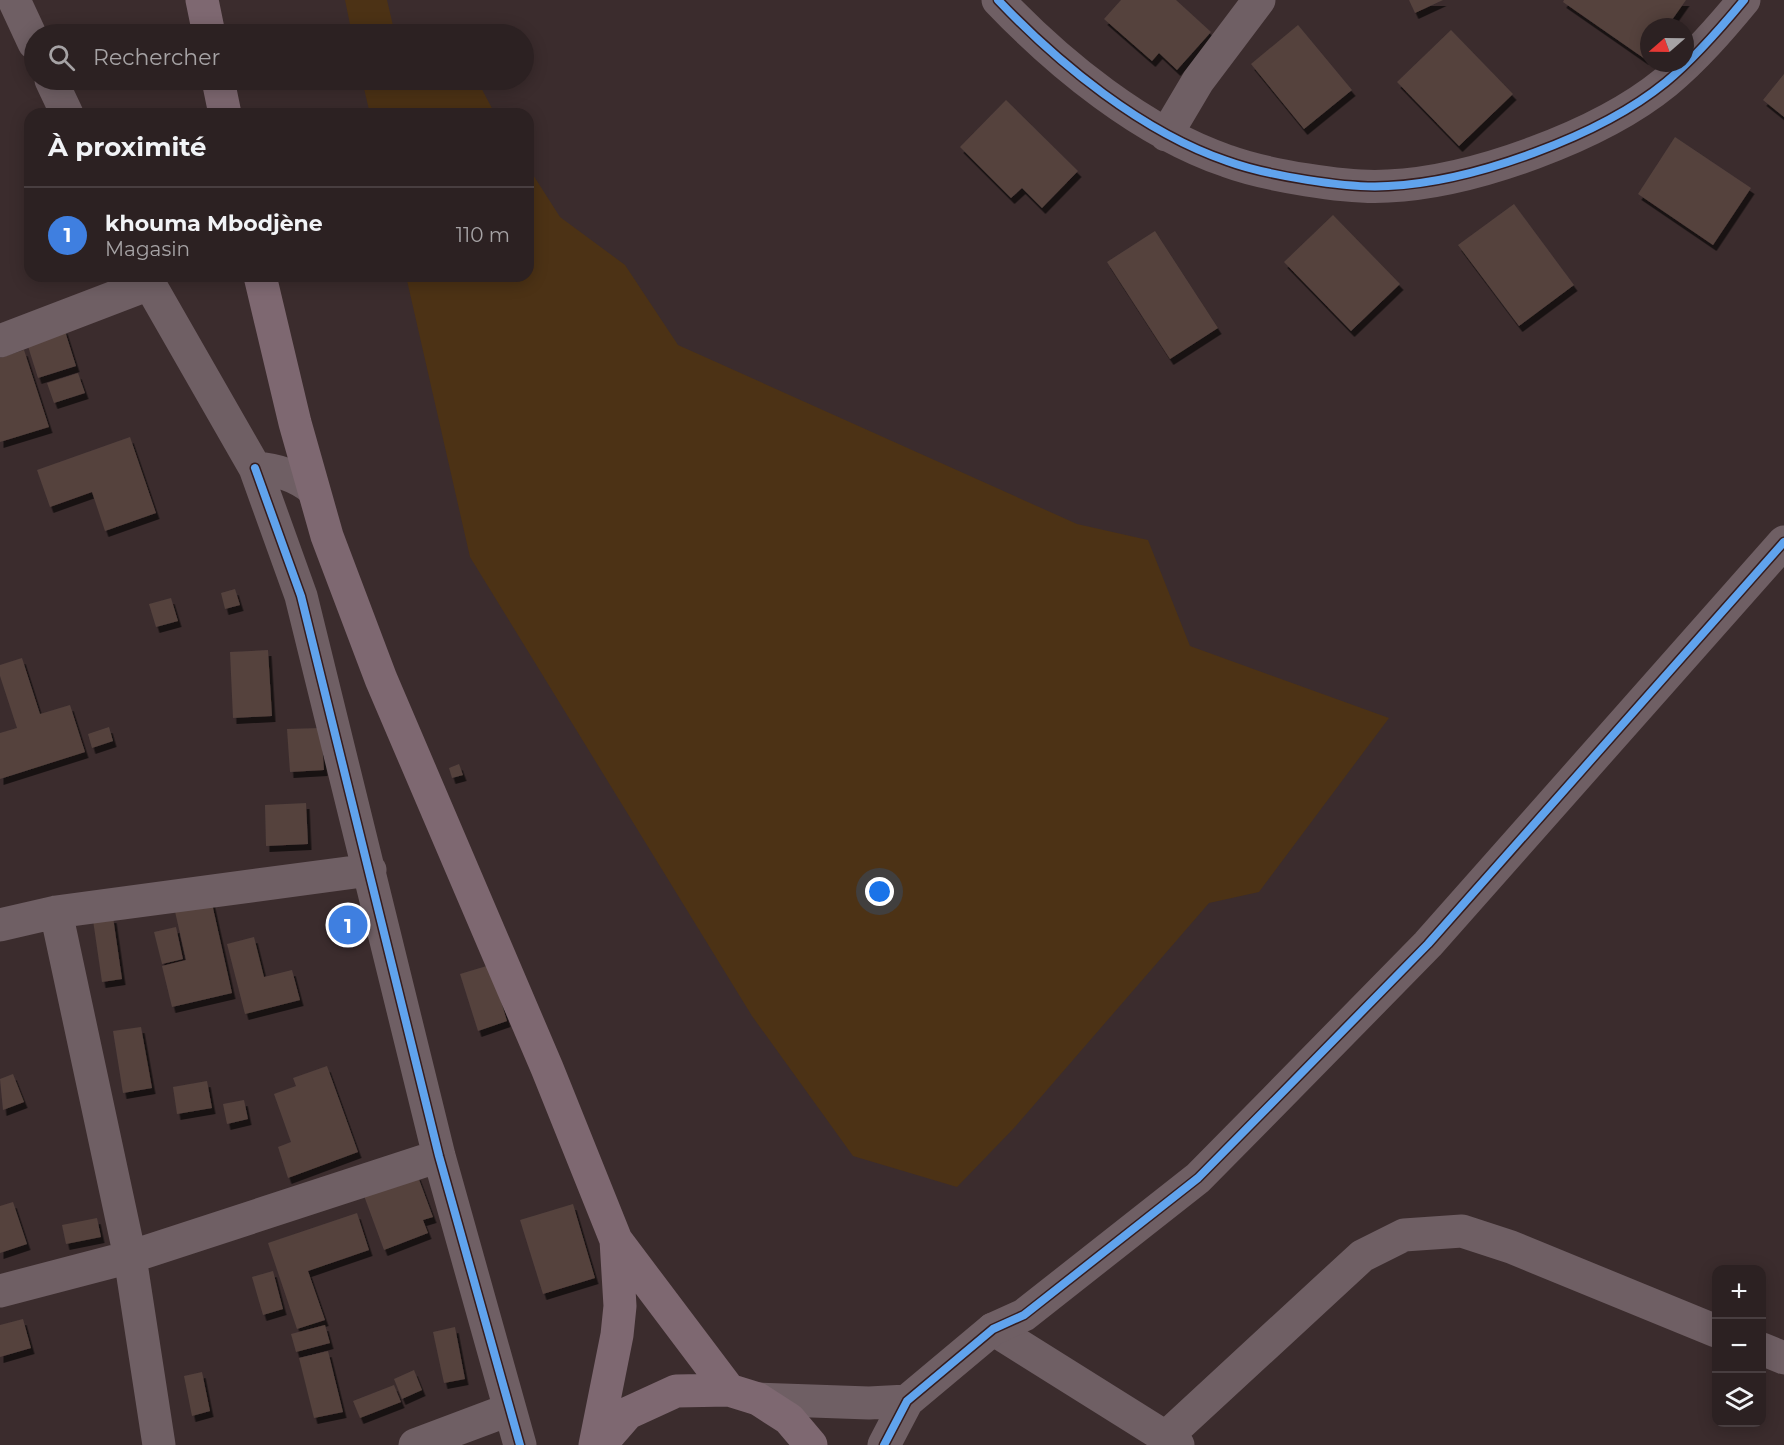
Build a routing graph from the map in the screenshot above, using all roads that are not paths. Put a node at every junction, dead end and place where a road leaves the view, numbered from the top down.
1 (14, 0) edge
2 (202, 0) edge
3 (998, 0) edge
4 (1259, 0) edge
5 (1744, 0) edge
6 (25, 24) edge
7 (207, 24) edge
8 (55, 90) edge
9 (220, 90) edge
10 (63, 108) edge
11 (224, 108) edge
12 (1166, 135) junction
13 (142, 282) edge
14 (148, 282) edge
15 (261, 282) edge
16 (0, 341) edge
17 (255, 468) junction
18 (313, 489) junction
19 (1784, 542) edge
20 (370, 870) junction
21 (56, 912) junction
22 (0, 925) edge
23 (439, 1156) junction
24 (616, 1240) junction
25 (130, 1257) junction
26 (0, 1292) edge
27 (993, 1329) junction
28 (1712, 1329) edge
29 (1766, 1351) edge
30 (1784, 1358) edge
31 (744, 1395) junction
32 (907, 1401) junction
33 (508, 1410) junction
34 (1172, 1440) edge
35 (159, 1445) edge
36 (415, 1445) edge
37 (519, 1445) edge
38 (595, 1445) edge
39 (600, 1445) edge
40 (811, 1445) edge
41 (884, 1445) edge

1 - 6 street
2 - 7 main road
3 - 12 street
4 - 12 street
5 - 12 street
8 - 10 street
9 - 11 main road
13 - 16 street
14 - 17 street
15 - 18 main road
17 - 18 street
17 - 20 street
18 - 24 main road
19 - 27 street
20 - 21 street
20 - 23 street
21 - 22 street
21 - 25 street
23 - 25 street
23 - 33 street
24 - 31 main road
24 - 38 main road
25 - 26 street
25 - 35 street
27 - 32 street
27 - 34 street
28 - 34 street
29 - 30 street
31 - 32 street
31 - 39 main road
31 - 40 main road
32 - 41 street
33 - 36 street
33 - 37 street

